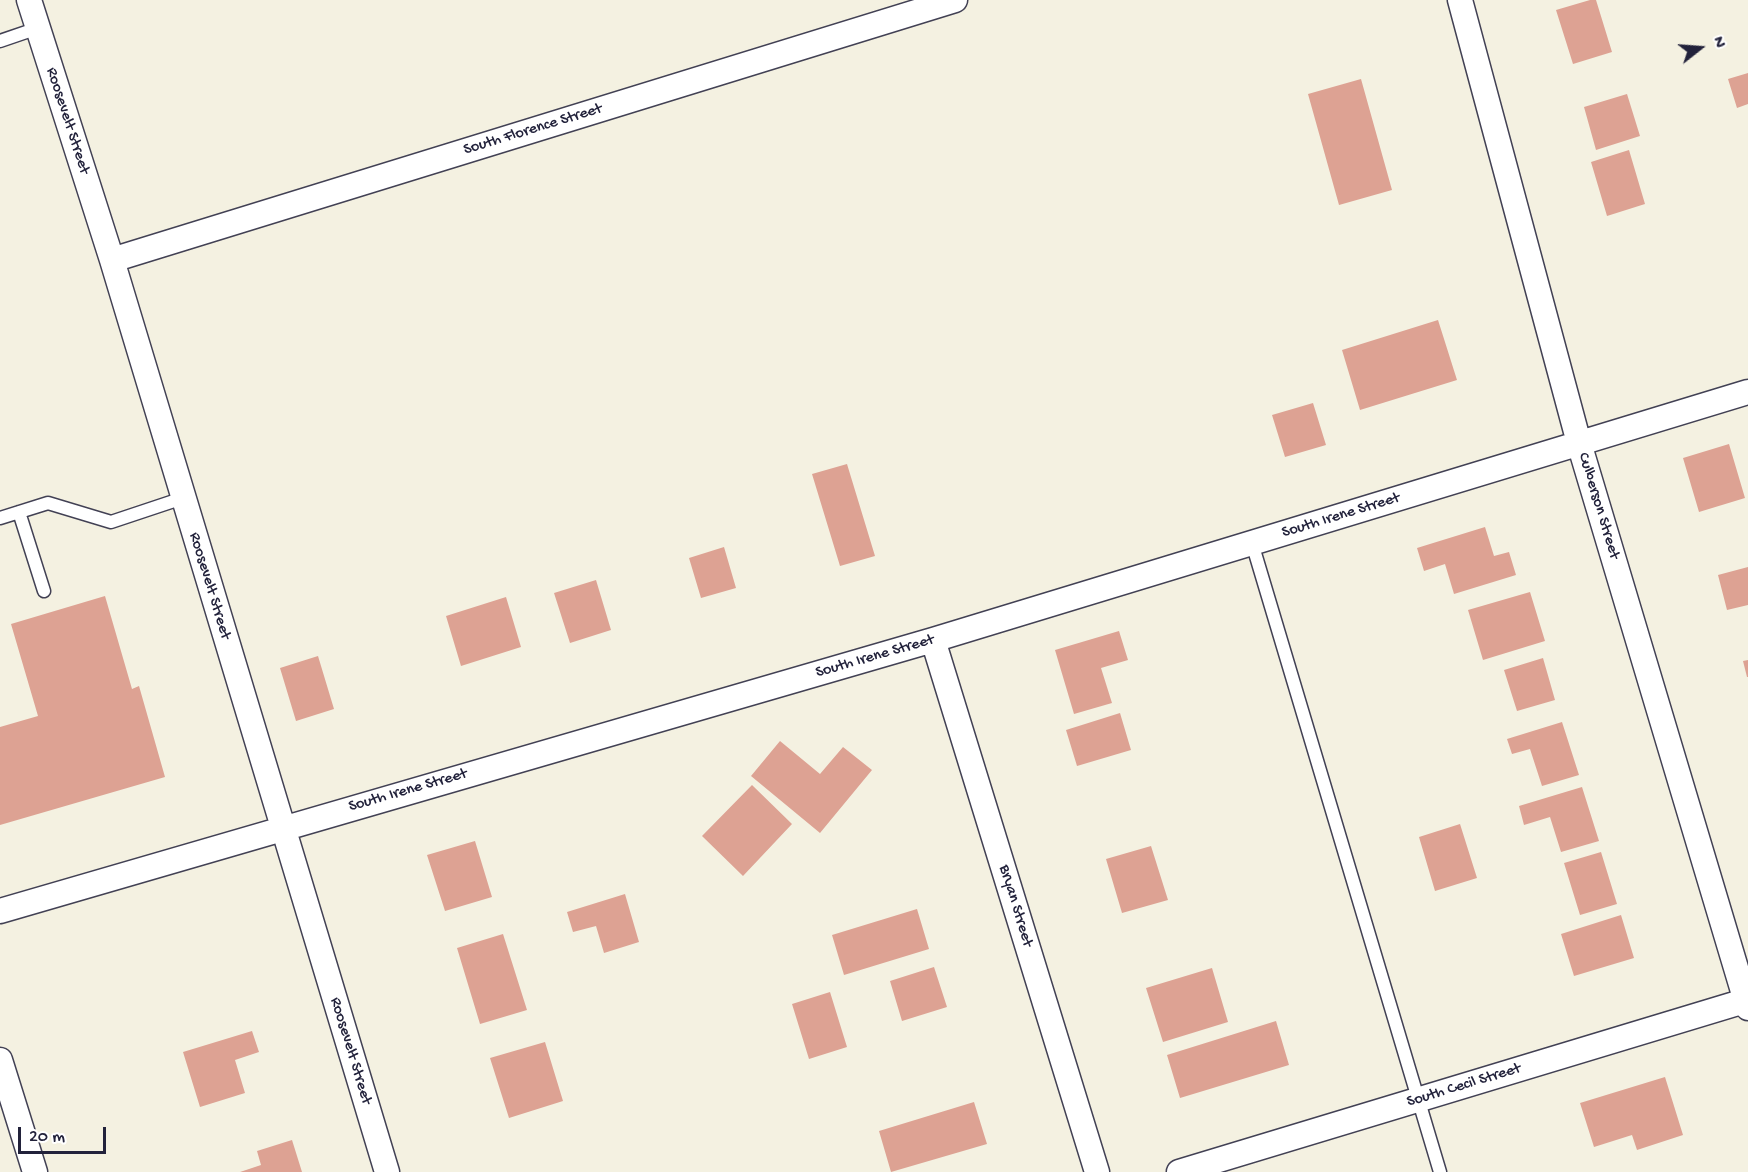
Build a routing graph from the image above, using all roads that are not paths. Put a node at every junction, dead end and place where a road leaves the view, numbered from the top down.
1 (29, 0) edge
2 (955, 0) edge
3 (1460, 0) edge
4 (38, 28) junction
5 (0, 41) edge
6 (112, 260) junction
7 (1748, 392) edge
8 (1579, 443) junction
9 (183, 498) junction
10 (19, 512) junction
11 (0, 518) edge
12 (1252, 543) junction
13 (44, 591) dead end
14 (933, 640) junction
15 (282, 828) junction
16 (0, 911) edge
17 (1747, 1003) edge
18 (0, 1060) edge
19 (1417, 1100) junction
20 (35, 1172) edge
21 (387, 1172) edge
22 (1097, 1172) edge
23 (1179, 1172) edge
24 (1440, 1172) edge

1 - 4 street, Roosevelt Street
2 - 6 street, South Florence Street
3 - 8 street, Culberson Street
4 - 5 lane
4 - 6 street, Roosevelt Street
6 - 9 street, Roosevelt Street
7 - 8 street, South Irene Street
8 - 12 street, South Irene Street
8 - 17 street, Culberson Street
9 - 10 lane
9 - 15 street, Roosevelt Street
10 - 11 lane
10 - 13 lane
12 - 14 street, South Irene Street
12 - 19 lane
14 - 15 street, South Irene Street
14 - 22 street, Bryan Street
15 - 16 street, South Irene Street
15 - 21 street, Roosevelt Street
17 - 19 street, South Cecil Street
18 - 20 street
19 - 23 street, South Cecil Street
19 - 24 lane

